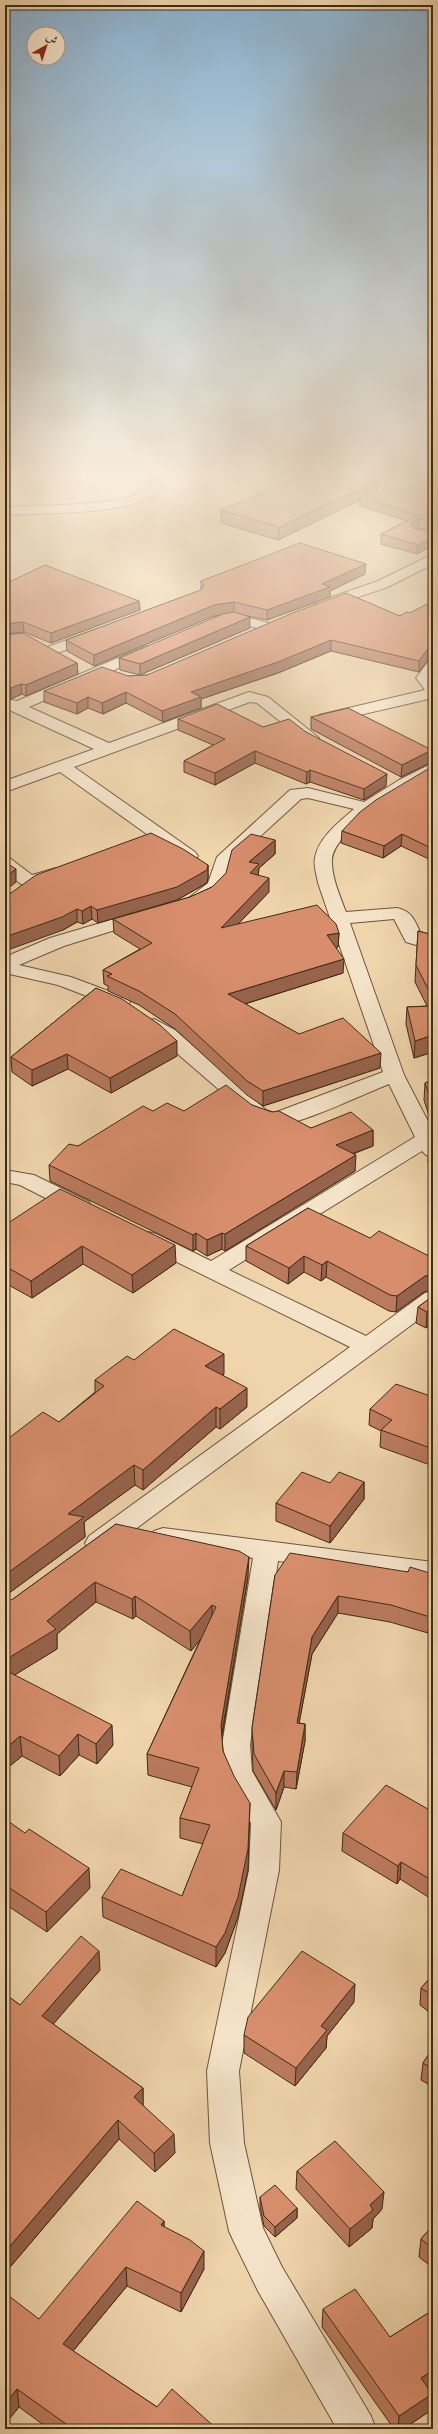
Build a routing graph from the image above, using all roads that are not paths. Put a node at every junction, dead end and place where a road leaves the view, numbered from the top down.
1 (370, 589) edge
2 (308, 610) edge
3 (282, 621) edge
4 (206, 626) edge
5 (268, 627) junction
6 (109, 629) edge
7 (246, 637) edge
8 (157, 647) edge
9 (433, 665) edge
10 (97, 672) junction
11 (122, 679) edge
12 (433, 692) edge
13 (11, 704) edge
14 (294, 726) junction
15 (326, 746) edge
16 (108, 749) junction
17 (62, 766) junction
18 (433, 768) edge
19 (5, 787) edge
20 (369, 808) junction
21 (5, 863) edge
22 (75, 866) edge
23 (208, 868) junction
24 (339, 918) junction
25 (433, 944) edge
26 (5, 964) edge
27 (5, 967) edge
28 (394, 1075) junction
29 (430, 1145) edge
30 (5, 1176) edge
31 (98, 1215) edge
32 (127, 1229) edge
33 (213, 1270) junction
34 (433, 1298) edge
35 (367, 1346) junction
36 (114, 1531) junction
37 (267, 1550) junction
38 (77, 1559) edge
39 (433, 1571) edge
40 (358, 2429) edge

1 - 2 street
3 - 5 street
4 - 5 street
5 - 7 street
6 - 10 street
8 - 10 street
9 - 12 street
10 - 11 street
10 - 13 street
12 - 14 street
13 - 16 street
14 - 15 street
14 - 16 street
16 - 17 street
17 - 19 street
17 - 23 street
18 - 20 street
20 - 23 street
20 - 24 street
21 - 22 street
23 - 26 street
24 - 25 street
24 - 28 street
27 - 28 street
28 - 29 street
29 - 33 street
30 - 31 street
32 - 33 street
33 - 35 street
34 - 35 street
35 - 36 street
36 - 37 street
36 - 38 street
37 - 39 street
37 - 40 street

